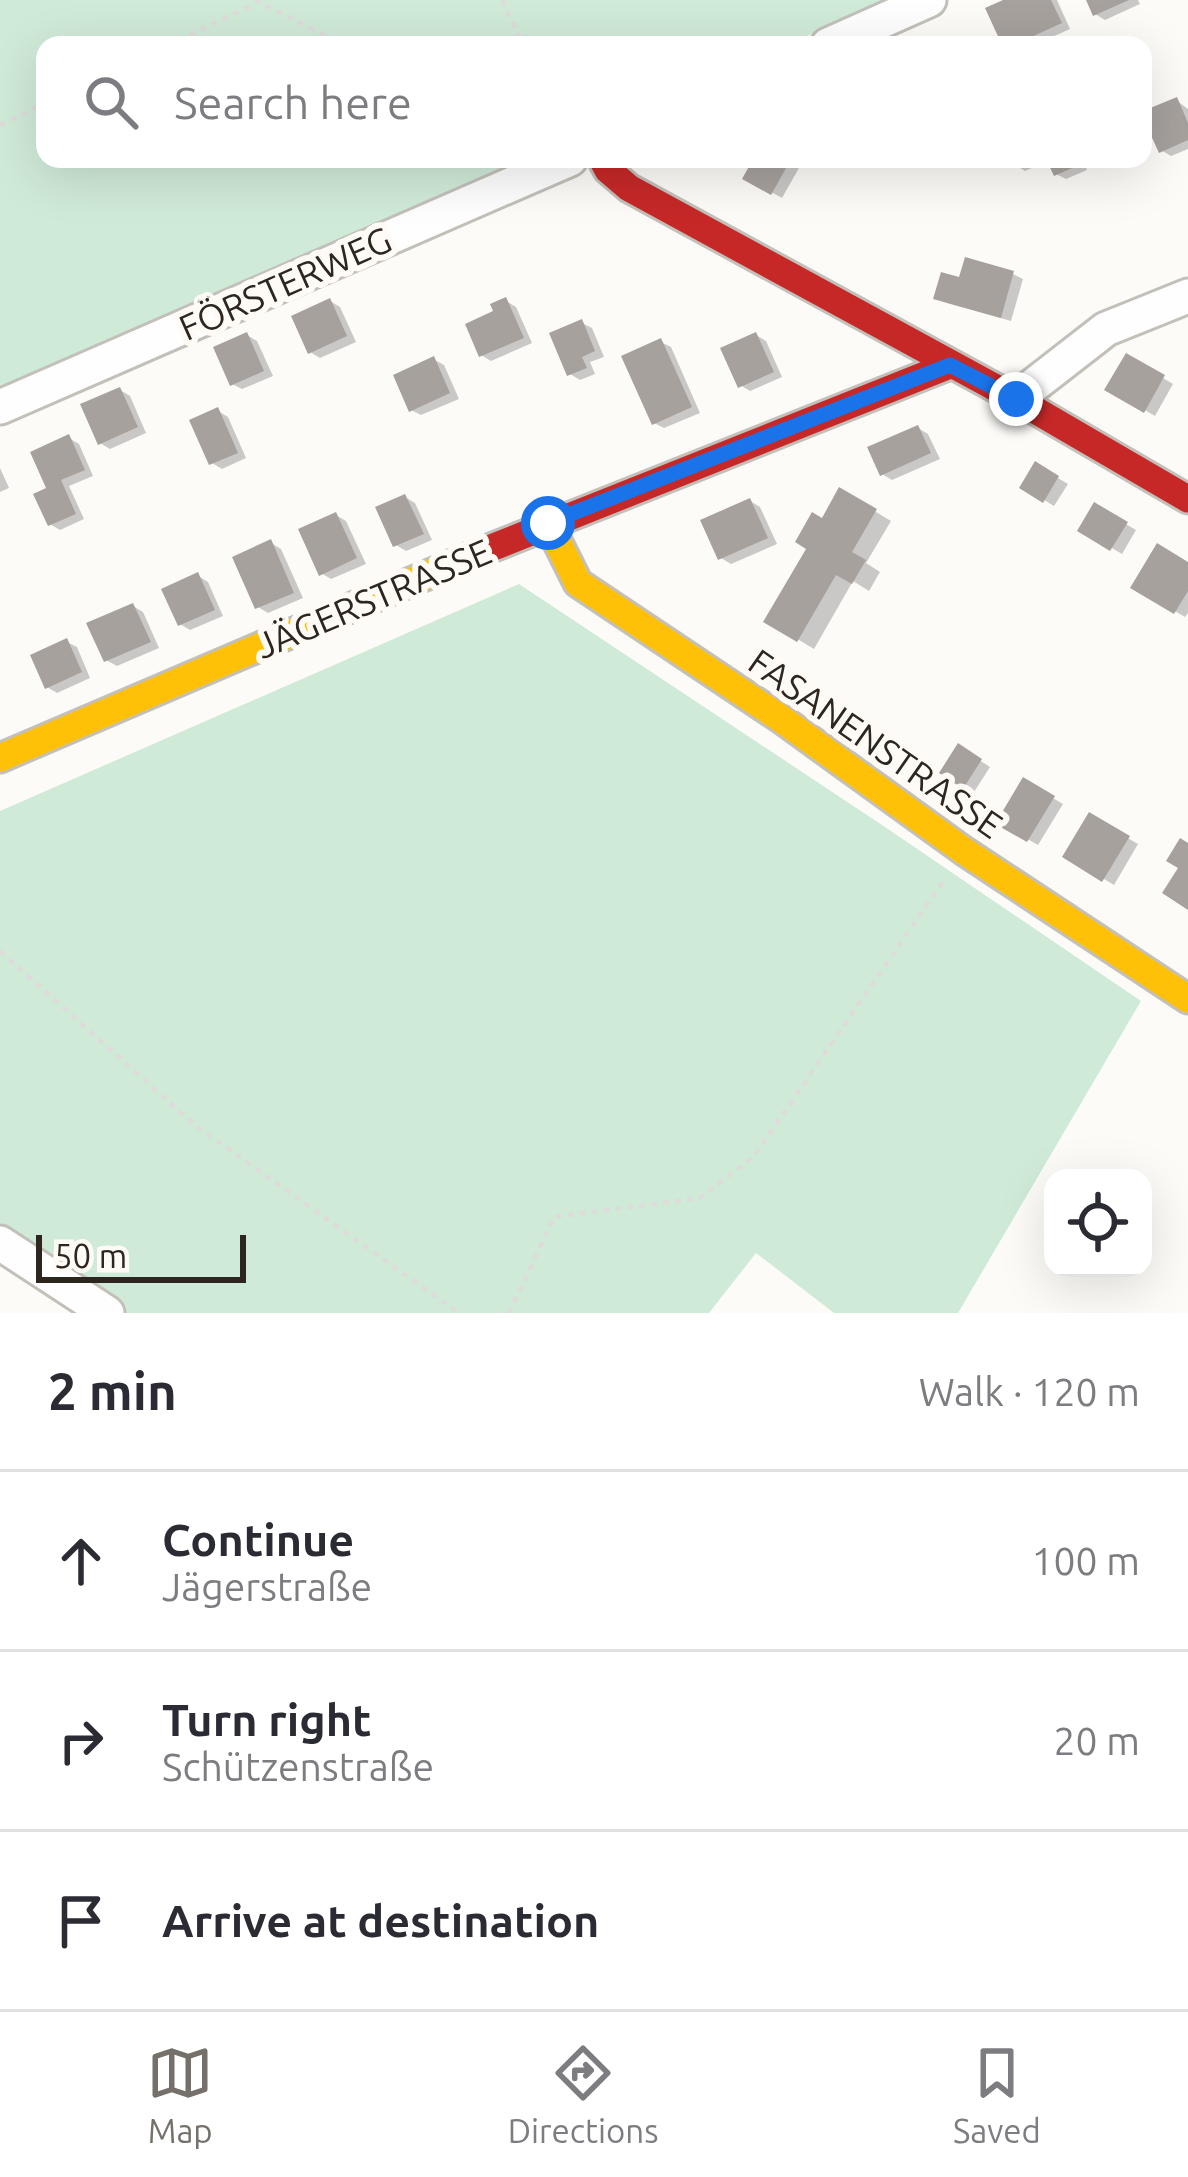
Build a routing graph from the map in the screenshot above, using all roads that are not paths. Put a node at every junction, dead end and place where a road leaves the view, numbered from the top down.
1 (929, 0) edge
2 (848, 36) edge
3 (550, 168) edge
4 (607, 168) edge
5 (1188, 296) edge
6 (950, 365) junction
7 (1016, 399) junction
8 (0, 407) edge
9 (1188, 500) edge
10 (548, 523) junction
11 (0, 758) edge
12 (1188, 999) edge
13 (0, 1243) edge
14 (107, 1313) edge

1 - 2 street
3 - 8 street, FÖRSTERWEG
4 - 6 street
5 - 7 street
6 - 7 street
6 - 10 street, JÄGERSTRASSE
7 - 9 street
10 - 11 street, JÄGERSTRASSE
10 - 12 street, FASANENSTRASSE
13 - 14 street

